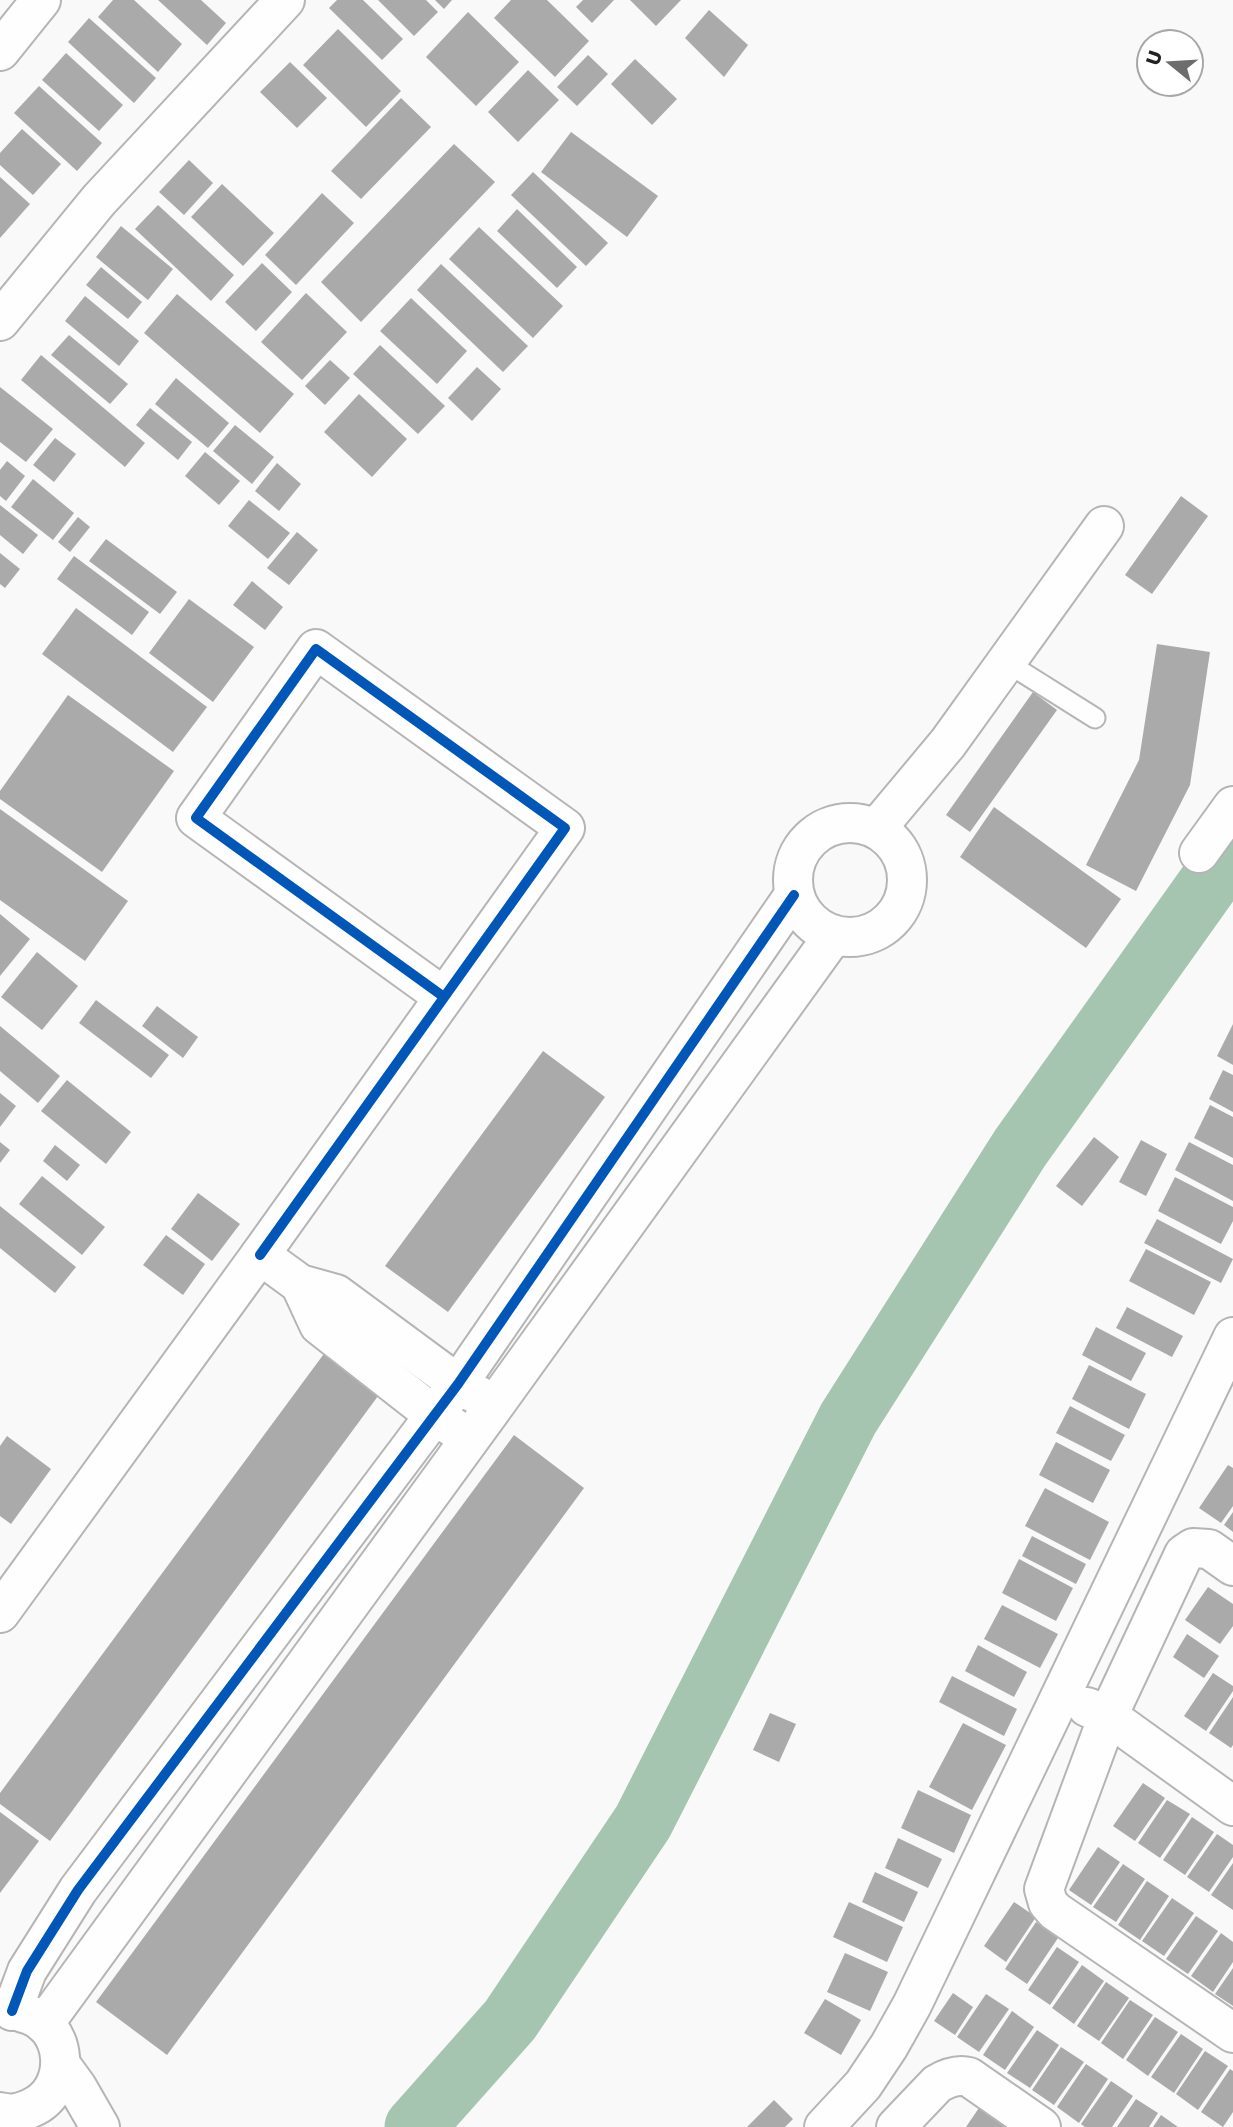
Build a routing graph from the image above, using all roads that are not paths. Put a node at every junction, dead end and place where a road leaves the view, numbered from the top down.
1 (41, 0) edge
2 (285, 0) edge
3 (4, 37) edge
4 (0, 321) edge
5 (1104, 526) dead end
6 (1006, 662) junction
7 (1095, 718) dead end
8 (1233, 806) edge
9 (877, 828) junction
10 (1199, 853) dead end
11 (794, 895) junction
12 (833, 936) junction
13 (444, 997) junction
14 (642, 1117) junction
15 (680, 1146) junction
16 (260, 1255) junction
17 (300, 1284) junction
18 (1233, 1337) edge
19 (458, 1384) junction
20 (494, 1406) junction
21 (434, 1415) junction
22 (470, 1438) junction
23 (1233, 1566) edge
24 (0, 1613) edge
25 (1062, 1692) junction
26 (1108, 1716) junction
27 (1233, 1806) edge
28 (11, 2014) edge
29 (1233, 2033) edge
30 (61, 2065) junction
31 (12, 2118) edge
32 (100, 2127) edge
33 (824, 2127) edge
34 (896, 2127) edge
35 (1041, 2127) edge

1 - 3 street
2 - 4 street
5 - 6 street
6 - 7 lane
6 - 9 street
8 - 10 street
9 - 11 street
9 - 12 street
11 - 12 street
11 - 14 street
12 - 15 street
13 - 13 street
13 - 16 street
14 - 15 street
14 - 19 street
15 - 20 street
16 - 17 street
16 - 24 street
17 - 19 street
17 - 21 street
18 - 25 street
19 - 20 street
19 - 21 street
20 - 22 street
21 - 22 street
21 - 28 street
22 - 28 street
23 - 26 street
25 - 26 street
25 - 33 street
26 - 27 street
26 - 29 street
28 - 30 street
30 - 31 street
30 - 32 street
34 - 35 street

